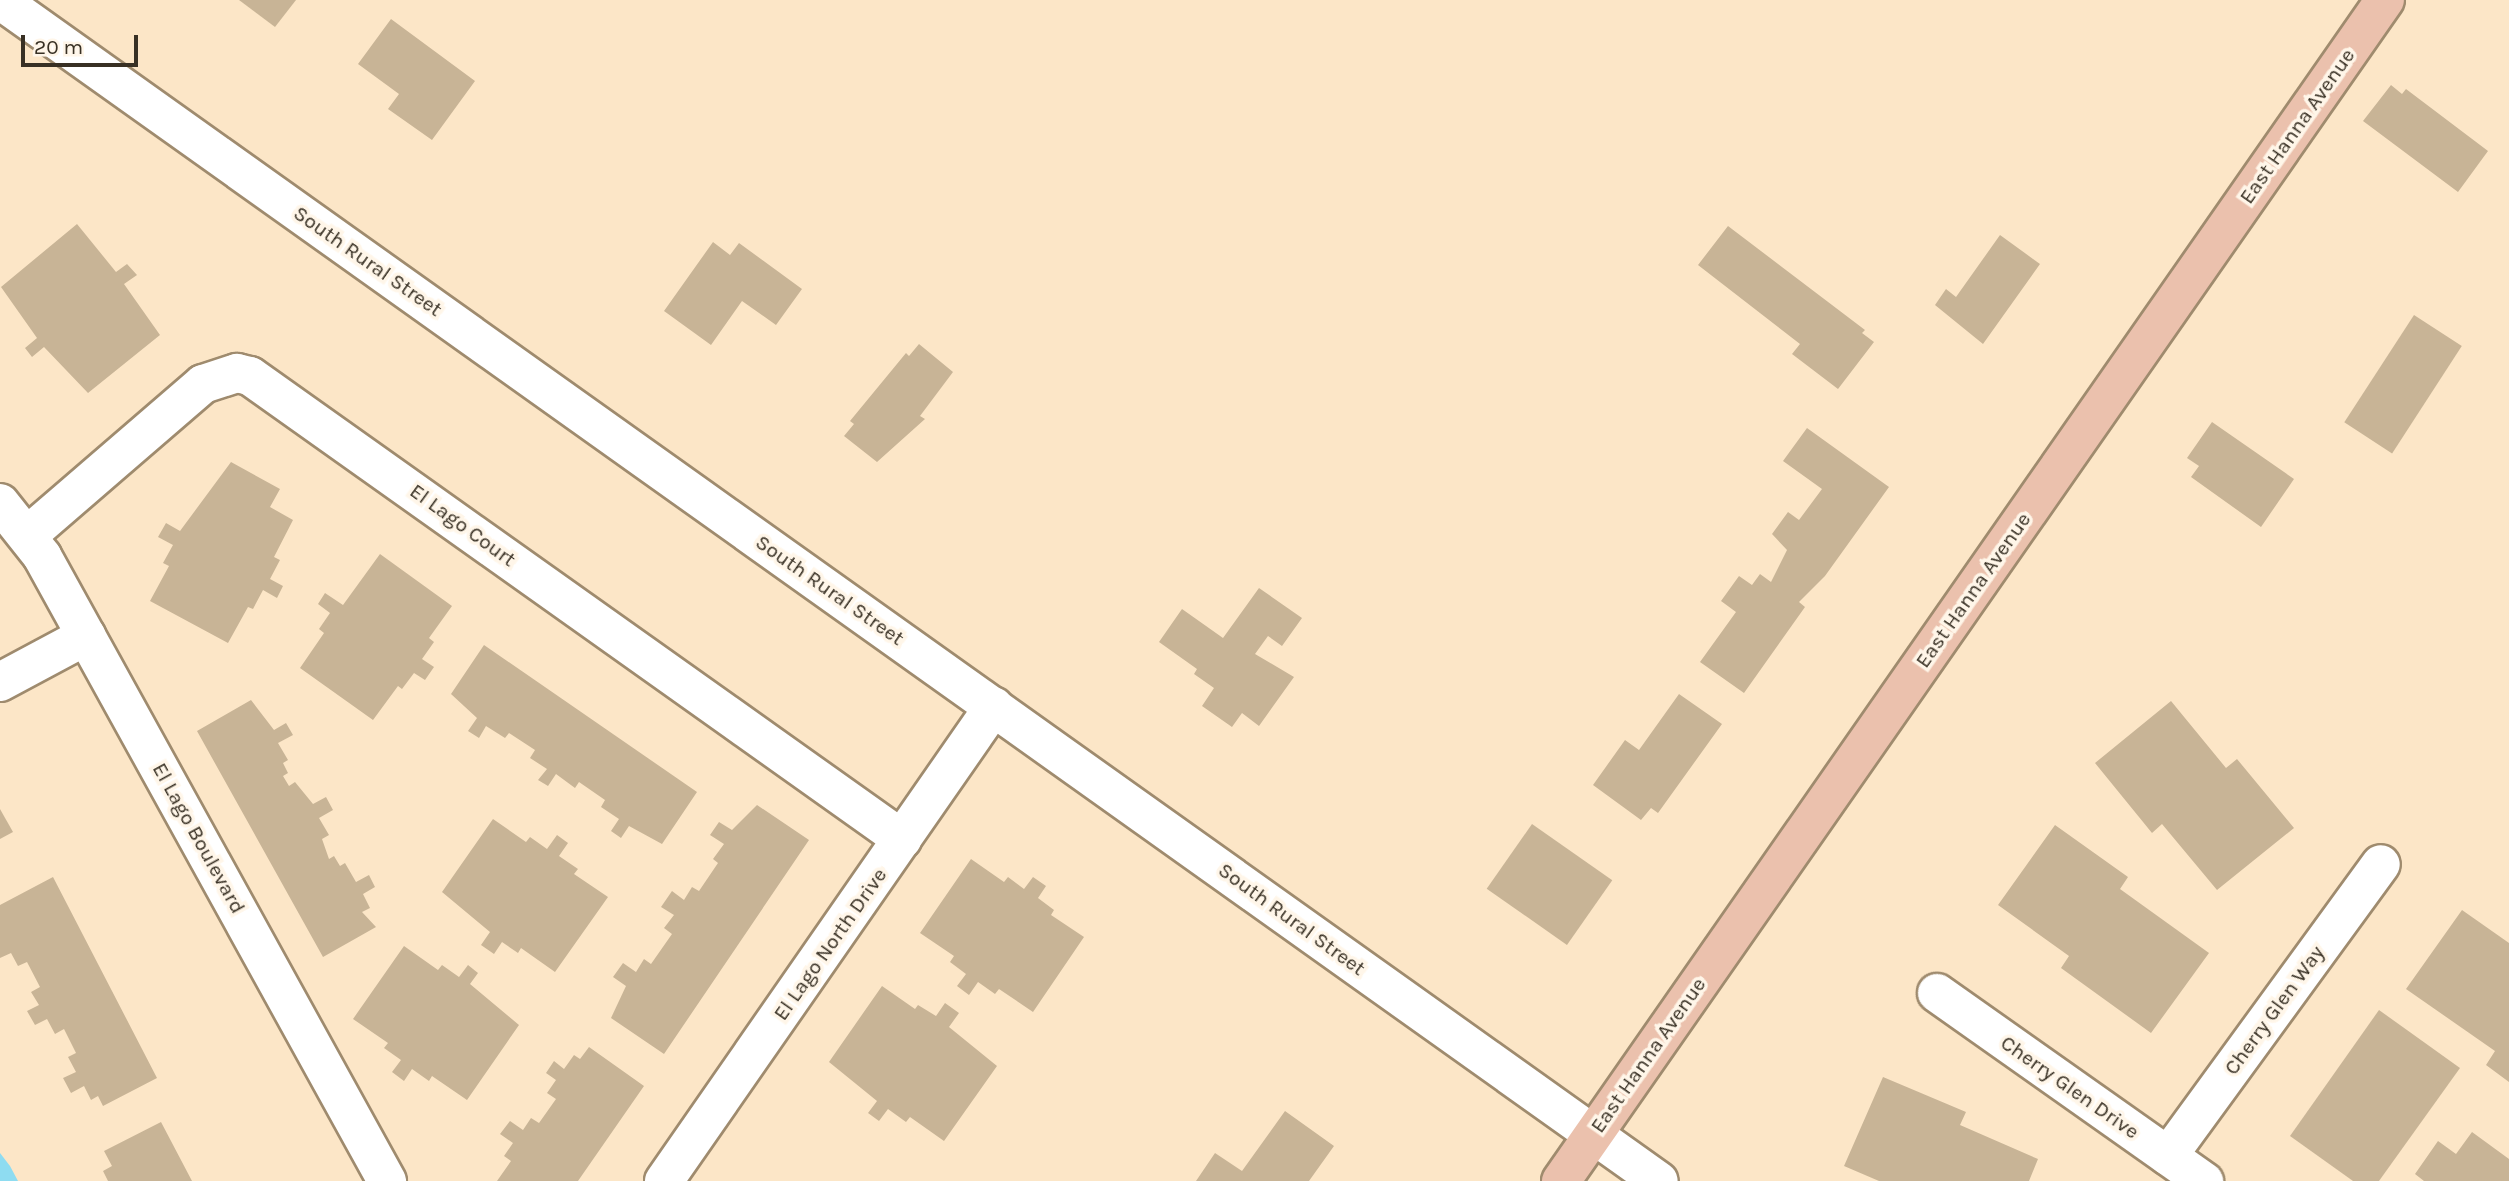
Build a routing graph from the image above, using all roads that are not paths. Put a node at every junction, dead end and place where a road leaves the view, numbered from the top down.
1 (0, 0) edge
2 (2385, 0) edge
3 (0, 503) edge
4 (29, 535) junction
5 (86, 636) junction
6 (0, 682) edge
7 (994, 706) junction
8 (902, 839) junction
9 (2381, 864) dead end
10 (1937, 993) dead end
11 (1593, 1134) junction
12 (2168, 1156) junction
13 (387, 1181) edge
14 (664, 1181) edge
15 (1561, 1181) edge
16 (1659, 1181) edge
17 (2204, 1181) edge

1 - 7 street, South Rural Street
2 - 11 main road, East Hanna Avenue
3 - 4 street, El Lago Boulevard
4 - 5 street, El Lago Boulevard
4 - 8 street, El Lago Court
5 - 6 street
5 - 13 street, El Lago Boulevard
7 - 8 street, El Lago North Drive
7 - 11 street, South Rural Street
8 - 14 street, El Lago North Drive
9 - 12 street, Cherry Glen Way
10 - 12 street, Cherry Glen Drive
11 - 15 main road, East Hanna Avenue
11 - 16 street, South Rural Street
12 - 17 street, Cherry Glen Drive

